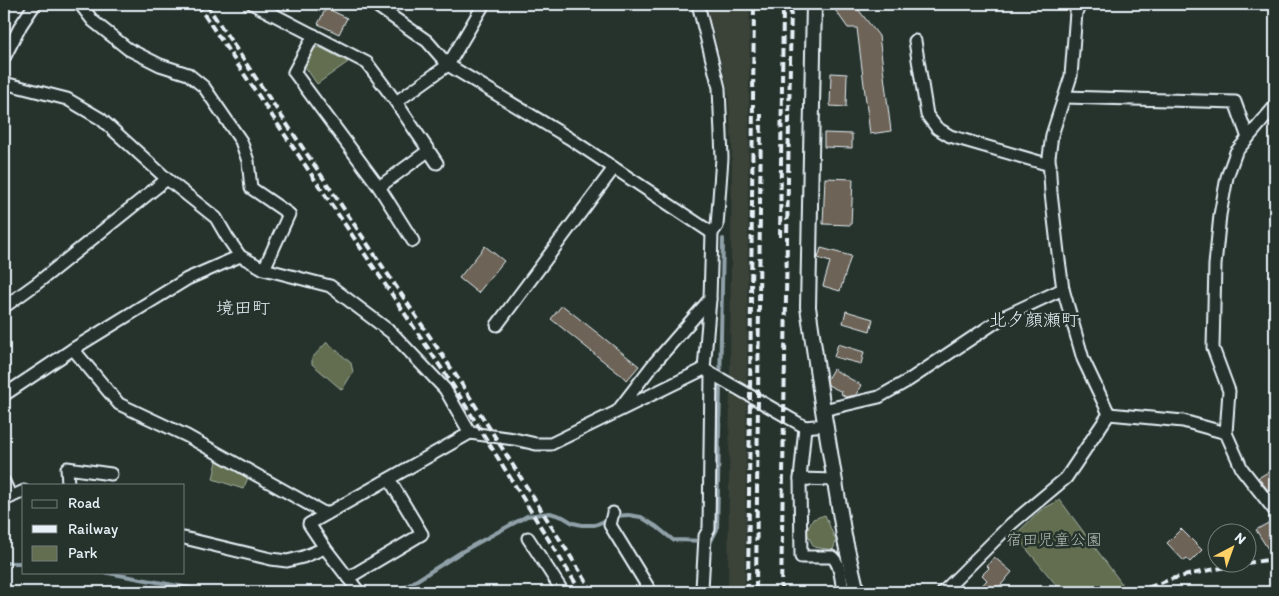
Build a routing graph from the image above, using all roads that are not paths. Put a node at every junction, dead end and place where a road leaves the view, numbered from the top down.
1 (35, 4) edge
2 (80, 4) edge
3 (254, 4) edge
4 (374, 4) edge
5 (484, 4) edge
6 (697, 4) edge
7 (814, 4) edge
8 (1080, 4) edge
9 (314, 35) junction
10 (915, 41) dead end
11 (4, 58) edge
12 (448, 65) junction
13 (4, 83) edge
14 (1065, 97) junction
15 (396, 102) junction
16 (1275, 106) edge
17 (1248, 138) junction
18 (428, 151) junction
19 (437, 163) dead end
20 (1050, 165) junction
21 (614, 168) junction
22 (167, 178) junction
23 (379, 188) junction
24 (712, 233) junction
25 (413, 241) dead end
26 (240, 256) junction
27 (264, 269) junction
28 (1063, 289) junction
29 (710, 299) junction
30 (4, 307) edge
31 (497, 325) dead end
32 (73, 349) junction
33 (707, 372) junction
34 (4, 395) edge
35 (822, 410) junction
36 (616, 412) junction
37 (1109, 414) junction
38 (825, 424) junction
39 (805, 427) junction
40 (470, 433) junction
41 (1226, 433) junction
42 (111, 474) dead end
43 (389, 479) junction
44 (800, 479) junction
45 (835, 480) junction
46 (4, 482) edge
47 (68, 484) edge
48 (22, 493) edge
49 (7, 499) edge
50 (1275, 511) edge
51 (613, 513) dead end
52 (326, 514) junction
53 (185, 538) edge
54 (528, 538) dead end
55 (325, 548) junction
56 (348, 578) junction
57 (358, 592) edge
58 (563, 592) edge
59 (651, 592) edge
60 (704, 592) edge
61 (843, 592) edge
62 (857, 592) edge
63 (944, 592) edge

1 - 11 street
2 - 27 street
3 - 9 street
4 - 12 street
5 - 12 street
6 - 24 street
7 - 35 street
8 - 14 street
9 - 15 street
9 - 23 street
10 - 20 street
12 - 15 street
12 - 21 street
13 - 22 street
14 - 17 street
14 - 20 street
15 - 18 street
16 - 17 street
17 - 41 street
18 - 19 street
18 - 23 street
20 - 28 street
21 - 24 street
21 - 31 street
22 - 26 street
22 - 30 street
23 - 25 street
24 - 29 street
26 - 27 street
26 - 32 street
27 - 40 street
28 - 35 street
28 - 37 street
29 - 33 street
29 - 36 street
32 - 34 street
32 - 52 street
33 - 36 street
33 - 39 street
33 - 60 street
35 - 38 street
36 - 40 street
37 - 41 street
37 - 63 street
38 - 39 street
38 - 45 street
39 - 44 street
40 - 43 street
41 - 50 street
42 - 47 street
43 - 52 street
43 - 56 street
44 - 45 street
44 - 61 street
45 - 62 street
46 - 49 street
48 - 49 street
51 - 59 street
52 - 55 street
53 - 55 street
54 - 58 street
55 - 56 street
56 - 57 street

